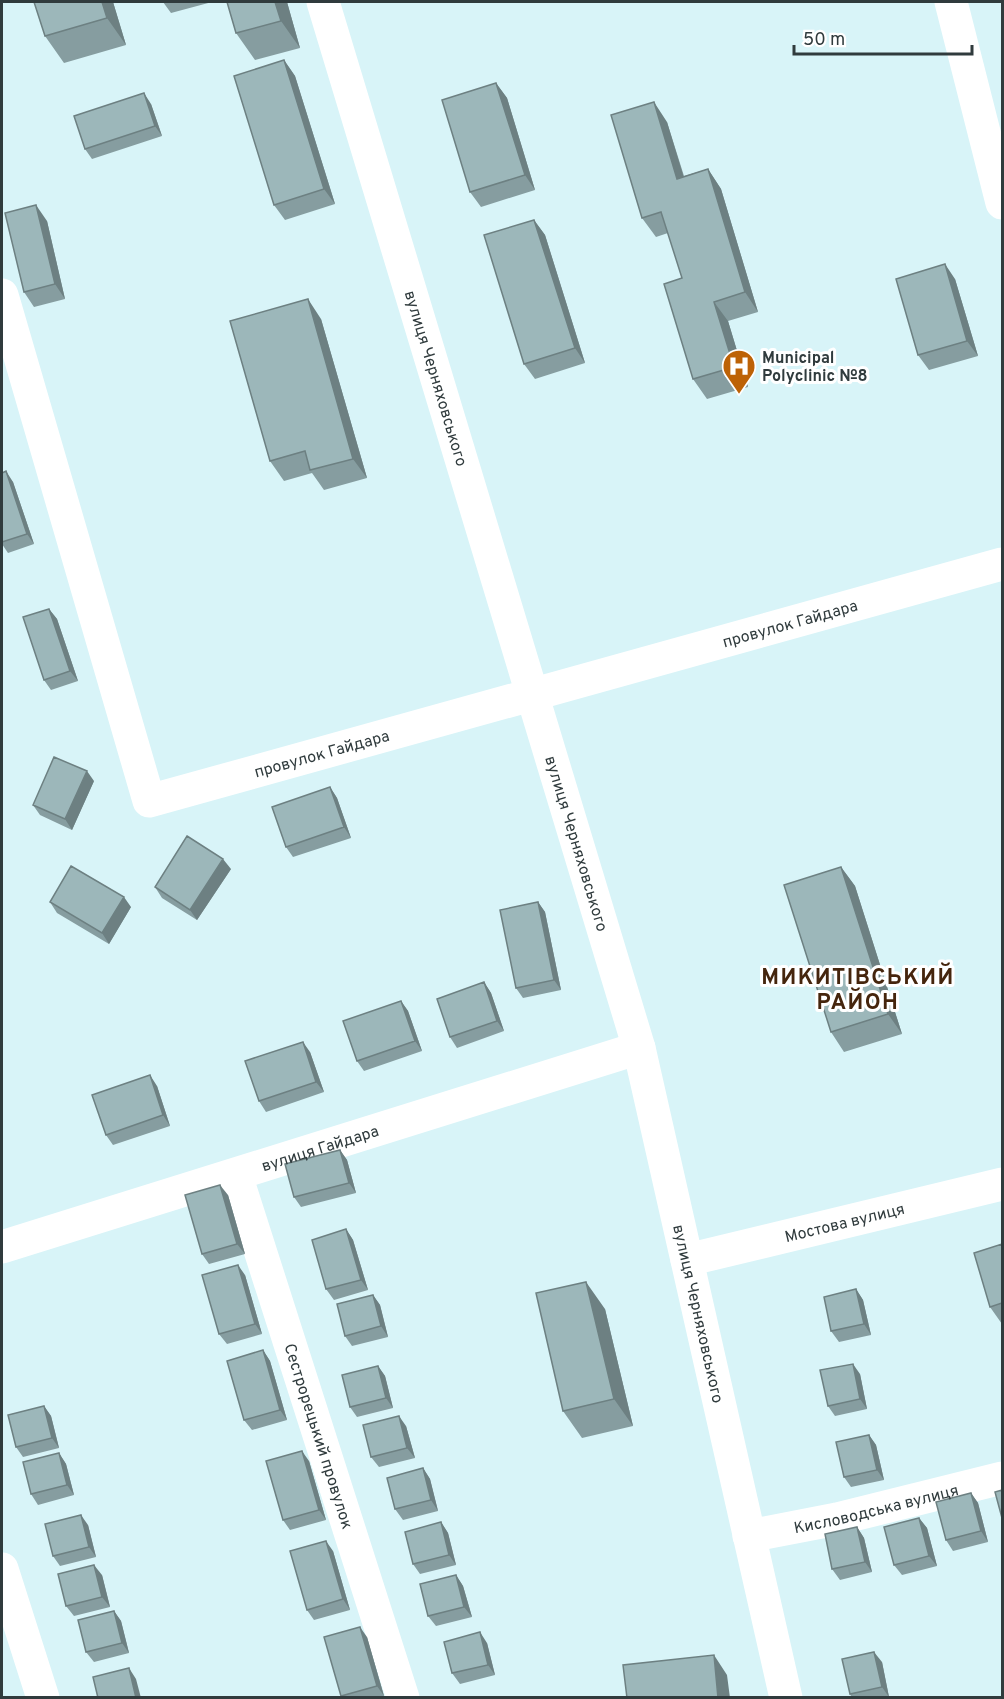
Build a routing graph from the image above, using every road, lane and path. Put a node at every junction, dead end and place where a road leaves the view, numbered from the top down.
1 (323, 2) edge
2 (951, 2) edge
3 (1002, 202) edge
4 (2, 295) edge
5 (1002, 564) edge
6 (532, 694) junction
7 (639, 1048) junction
8 (236, 1175) junction
9 (1002, 1184) edge
10 (2, 1248) edge
11 (687, 1260) junction
12 (1002, 1478) edge
13 (749, 1536) junction
14 (2, 1569) edge
15 (43, 1698) edge
16 (403, 1698) edge
17 (786, 1698) edge

1 - 6 street, вулиця Черняховського
2 - 3 street
4 - 6 street, провулок Гайдара
5 - 6 street, провулок Гайдара
6 - 7 street, вулиця Черняховського
7 - 8 street, вулиця Гайдара
7 - 11 street, вулиця Черняховського
8 - 10 street, вулиця Гайдара
8 - 16 street, Сестрорецький провулок
9 - 11 street, Мостова вулиця
11 - 13 street, вулиця Черняховського
12 - 13 street, Кисловодська вулиця
13 - 17 street, вулиця Черняховського
14 - 15 street

